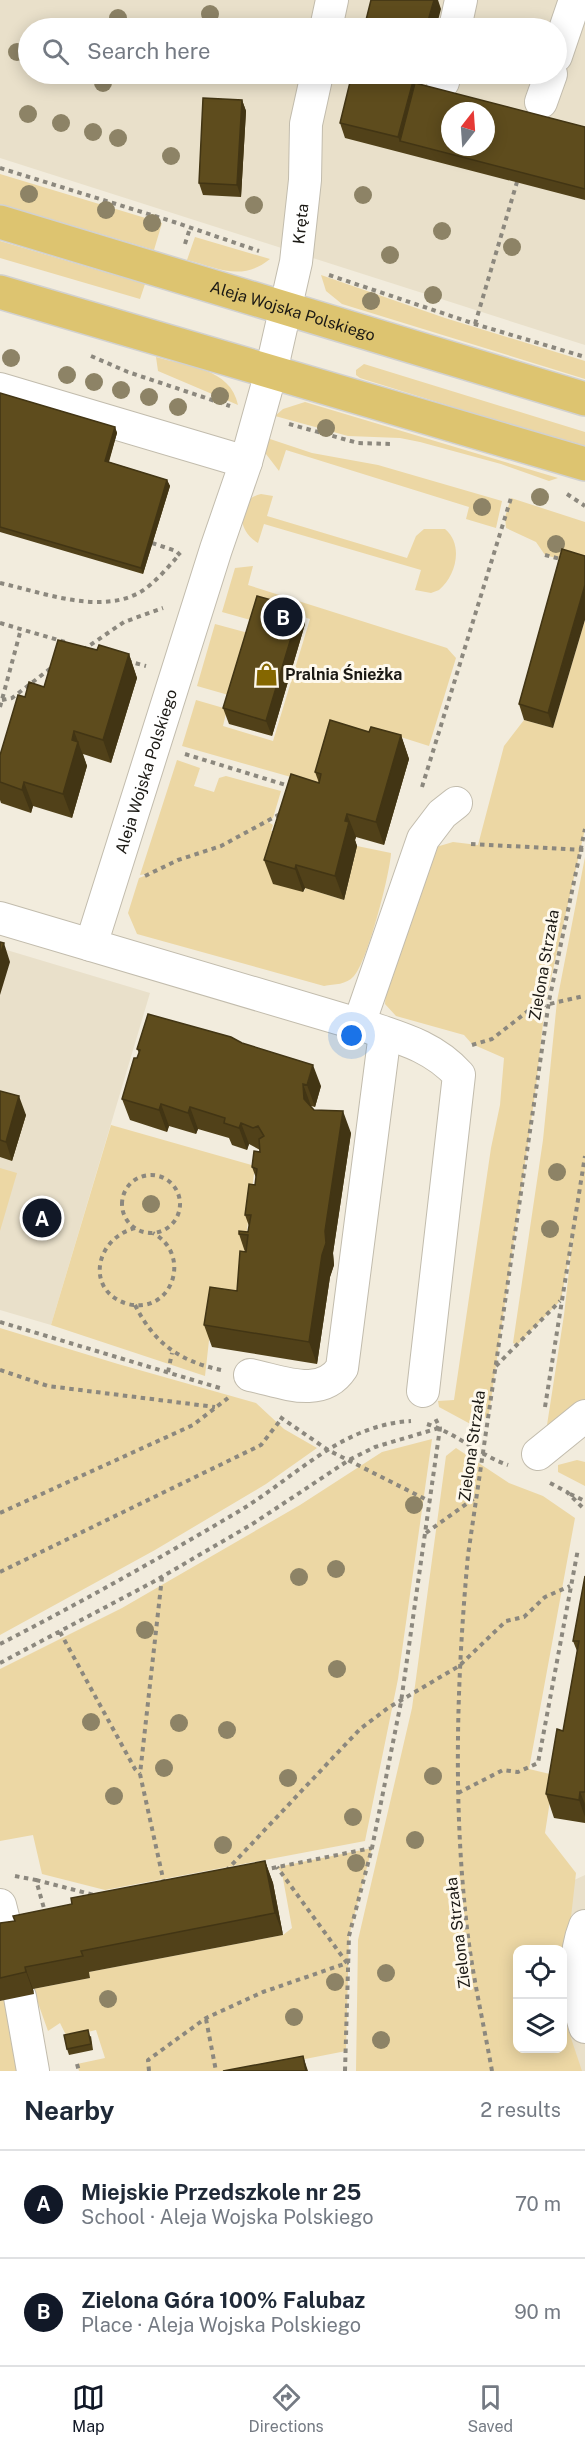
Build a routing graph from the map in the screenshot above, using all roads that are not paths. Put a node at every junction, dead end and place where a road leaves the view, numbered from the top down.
1 (332, 0) edge
2 (461, 0) edge
3 (575, 0) edge
4 (328, 18) edge
5 (457, 18) edge
6 (567, 24) edge
7 (315, 84) edge
8 (0, 222) edge
9 (0, 292) edge
10 (287, 308) junction
11 (271, 372) junction
12 (0, 389) edge
13 (585, 399) edge
14 (246, 462) junction
15 (585, 464) edge
16 (456, 803) dead end
17 (0, 918) edge
18 (91, 945) junction
19 (372, 1029) junction
20 (250, 1375) road end
21 (419, 1406) road end
22 (585, 1416) edge
23 (533, 1467) road end
24 (585, 1926) edge
25 (20, 1997) edge
26 (585, 2027) edge
27 (33, 2071) edge

1 - 4 street
2 - 5 street
3 - 6 street
7 - 10 street, Kręta
8 - 10 main road, Aleja Wojska Polskiego
9 - 11 main road
10 - 11 street, Kręta
10 - 13 main road, Aleja Wojska Polskiego
11 - 14 street, Kręta
11 - 15 main road
12 - 14 street
14 - 18 street, Aleja Wojska Polskiego
16 - 19 street
17 - 18 street
18 - 19 street
19 - 20 street
19 - 21 street
22 - 23 street
24 - 26 street
25 - 27 street

